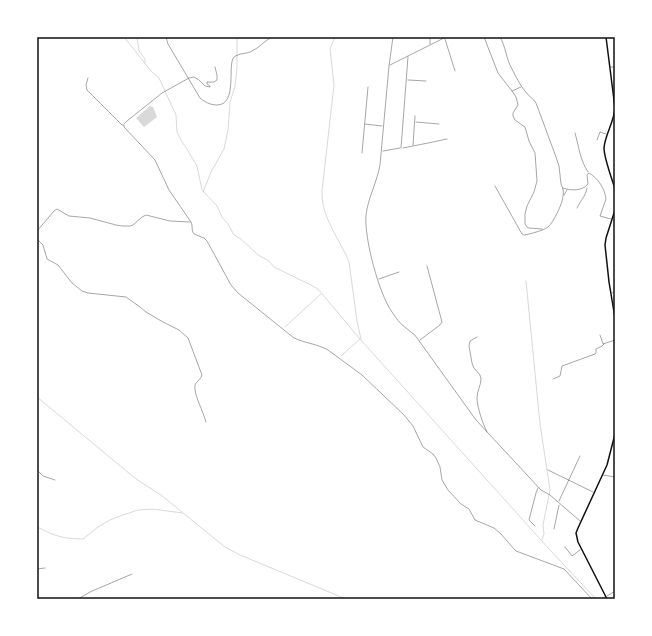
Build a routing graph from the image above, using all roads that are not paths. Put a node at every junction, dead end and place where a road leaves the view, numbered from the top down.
1 (166, 37) edge
2 (272, 37) edge
3 (393, 37) edge
4 (430, 37) edge
5 (445, 37) edge
6 (484, 37) edge
7 (500, 37) edge
8 (606, 37) edge
9 (430, 45) junction
10 (408, 56) junction
11 (389, 66) junction
12 (215, 67) dead end
13 (610, 67) junction
14 (615, 67) edge
15 (455, 71) dead end
16 (88, 78) dead end
17 (189, 78) junction
18 (406, 80) junction
19 (426, 81) dead end
20 (522, 86) junction
21 (368, 87) dead end
22 (512, 91) junction
23 (415, 116) dead end
24 (415, 122) junction
25 (364, 124) junction
26 (439, 124) dead end
27 (124, 125) junction
28 (384, 126) junction
29 (575, 133) dead end
30 (608, 135) junction
31 (447, 138) dead end
32 (597, 140) dead end
33 (413, 146) junction
34 (401, 148) junction
35 (382, 151) junction
36 (362, 153) dead end
37 (589, 173) junction
38 (495, 186) dead end
39 (587, 186) junction
40 (563, 187) junction
41 (568, 189) junction
42 (615, 189) edge
43 (564, 196) junction
44 (577, 208) dead end
45 (615, 210) edge
46 (612, 219) junction
47 (191, 222) junction
48 (542, 229) junction
49 (37, 231) edge
50 (37, 239) edge
51 (427, 266) dead end
52 (399, 272) dead end
53 (378, 279) junction
54 (615, 292) edge
55 (611, 293) junction
56 (615, 314) edge
57 (615, 318) edge
58 (600, 335) dead end
59 (477, 337) dead end
60 (615, 340) edge
61 (419, 341) junction
62 (604, 344) junction
63 (553, 379) dead end
64 (206, 422) dead end
65 (488, 433) junction
66 (615, 434) edge
67 (580, 456) dead end
68 (37, 470) edge
69 (548, 470) dead end
70 (602, 475) junction
71 (615, 477) edge
72 (55, 480) dead end
73 (570, 480) junction
74 (539, 487) junction
75 (594, 492) junction
76 (558, 502) junction
77 (560, 504) junction
78 (581, 521) junction
79 (535, 526) dead end
80 (554, 529) dead end
81 (565, 547) dead end
82 (581, 549) junction
83 (46, 568) dead end
84 (37, 570) edge
85 (132, 574) dead end
86 (615, 591) edge
87 (606, 598) edge
88 (78, 599) edge
89 (592, 599) edge
90 (601, 599) edge

1 - 17 street
2 - 17 street
3 - 11 street
4 - 9 street
5 - 9 street
5 - 15 street
6 - 22 street
7 - 20 street
8 - 13 main road
9 - 10 street
10 - 11 street
10 - 18 street
11 - 28 street
12 - 17 street
13 - 14 street
13 - 30 main road
16 - 27 street
17 - 27 street
18 - 19 street
18 - 34 street
20 - 22 street
20 - 40 street
21 - 25 street
22 - 48 street
23 - 24 street
24 - 26 street
24 - 33 street
25 - 28 street
25 - 36 street
27 - 47 street
28 - 35 street
29 - 37 street
30 - 32 street
30 - 42 main road
31 - 33 street
33 - 34 street
34 - 35 street
35 - 53 street
37 - 39 street
37 - 46 street
38 - 48 street
39 - 41 street
39 - 44 street
40 - 41 street
40 - 43 street
41 - 43 street
43 - 48 street
45 - 46 main road
46 - 55 main road
47 - 49 street
47 - 89 street
50 - 64 street
51 - 61 street
52 - 53 street
53 - 61 street
54 - 55 street
55 - 56 main road
56 - 57 main road
58 - 62 street
59 - 65 street
60 - 62 street
61 - 65 street
62 - 63 street
65 - 74 street
66 - 70 main road
67 - 73 street
68 - 72 street
69 - 73 street
70 - 71 street
70 - 75 main road
73 - 75 street
73 - 76 street
74 - 76 street
74 - 79 street
75 - 78 main road
76 - 77 street
77 - 78 street
77 - 80 street
78 - 82 main road
81 - 82 street
82 - 87 main road
83 - 84 street
85 - 88 street
86 - 87 street
87 - 90 street

